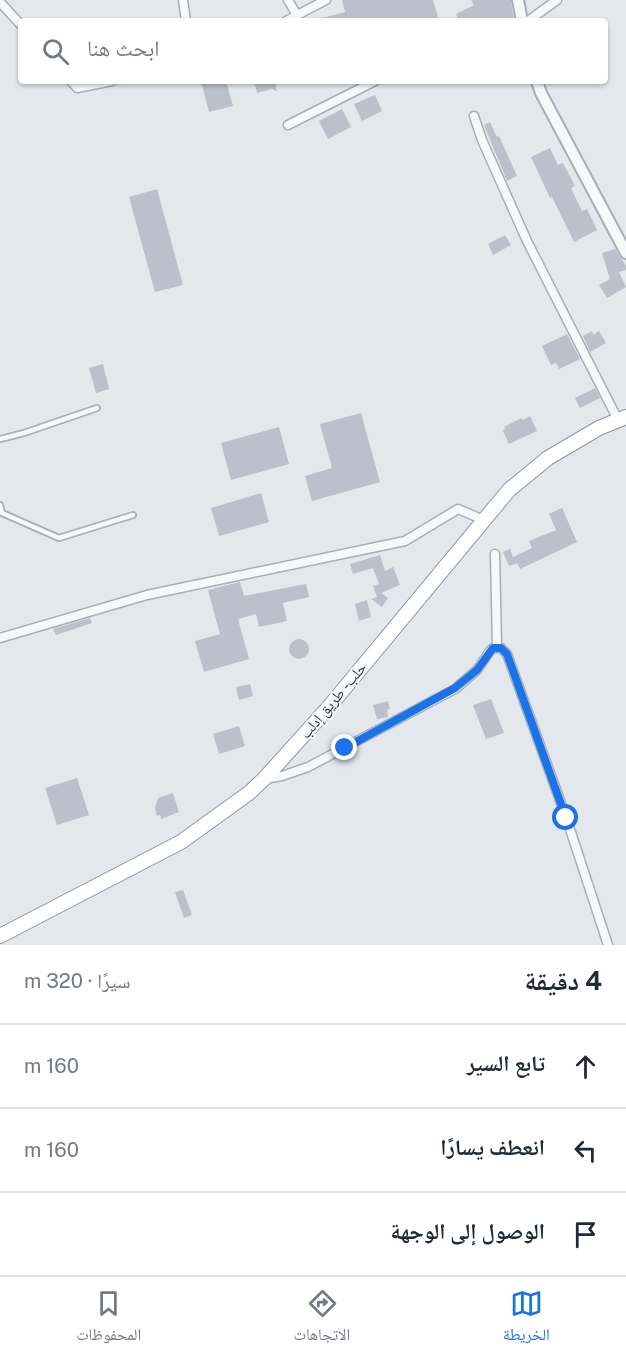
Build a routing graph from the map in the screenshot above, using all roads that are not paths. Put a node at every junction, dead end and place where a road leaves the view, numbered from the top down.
1 (183, 0) edge
2 (288, 0) edge
3 (326, 0) edge
4 (518, 0) edge
5 (557, 0) edge
6 (0, 2) edge
7 (297, 15) junction
8 (186, 18) edge
9 (292, 18) edge
10 (521, 18) edge
11 (532, 18) edge
12 (18, 22) edge
13 (73, 84) edge
14 (97, 84) edge
15 (369, 84) edge
16 (538, 84) edge
17 (474, 117) dead end
18 (288, 125) dead end
19 (626, 253) edge
20 (97, 408) dead end
21 (622, 418) edge
22 (0, 439) edge
23 (0, 505) edge
24 (133, 515) dead end
25 (484, 520) junction
26 (495, 554) dead end
27 (0, 638) edge
28 (497, 647) junction
29 (264, 779) junction
30 (0, 936) edge
31 (608, 945) edge

1 - 8 street
2 - 7 street
3 - 7 street
4 - 10 street
5 - 11 street
6 - 12 street
7 - 9 street
13 - 14 street
15 - 18 street
16 - 19 street
17 - 21 street
20 - 22 lane
21 - 25 highway, حلب - طريق إدلب
23 - 24 lane
25 - 27 street
25 - 29 highway, حلب - طريق إدلب
26 - 28 street
28 - 29 street
28 - 31 street
29 - 30 highway, حلب - طريق إدلب

